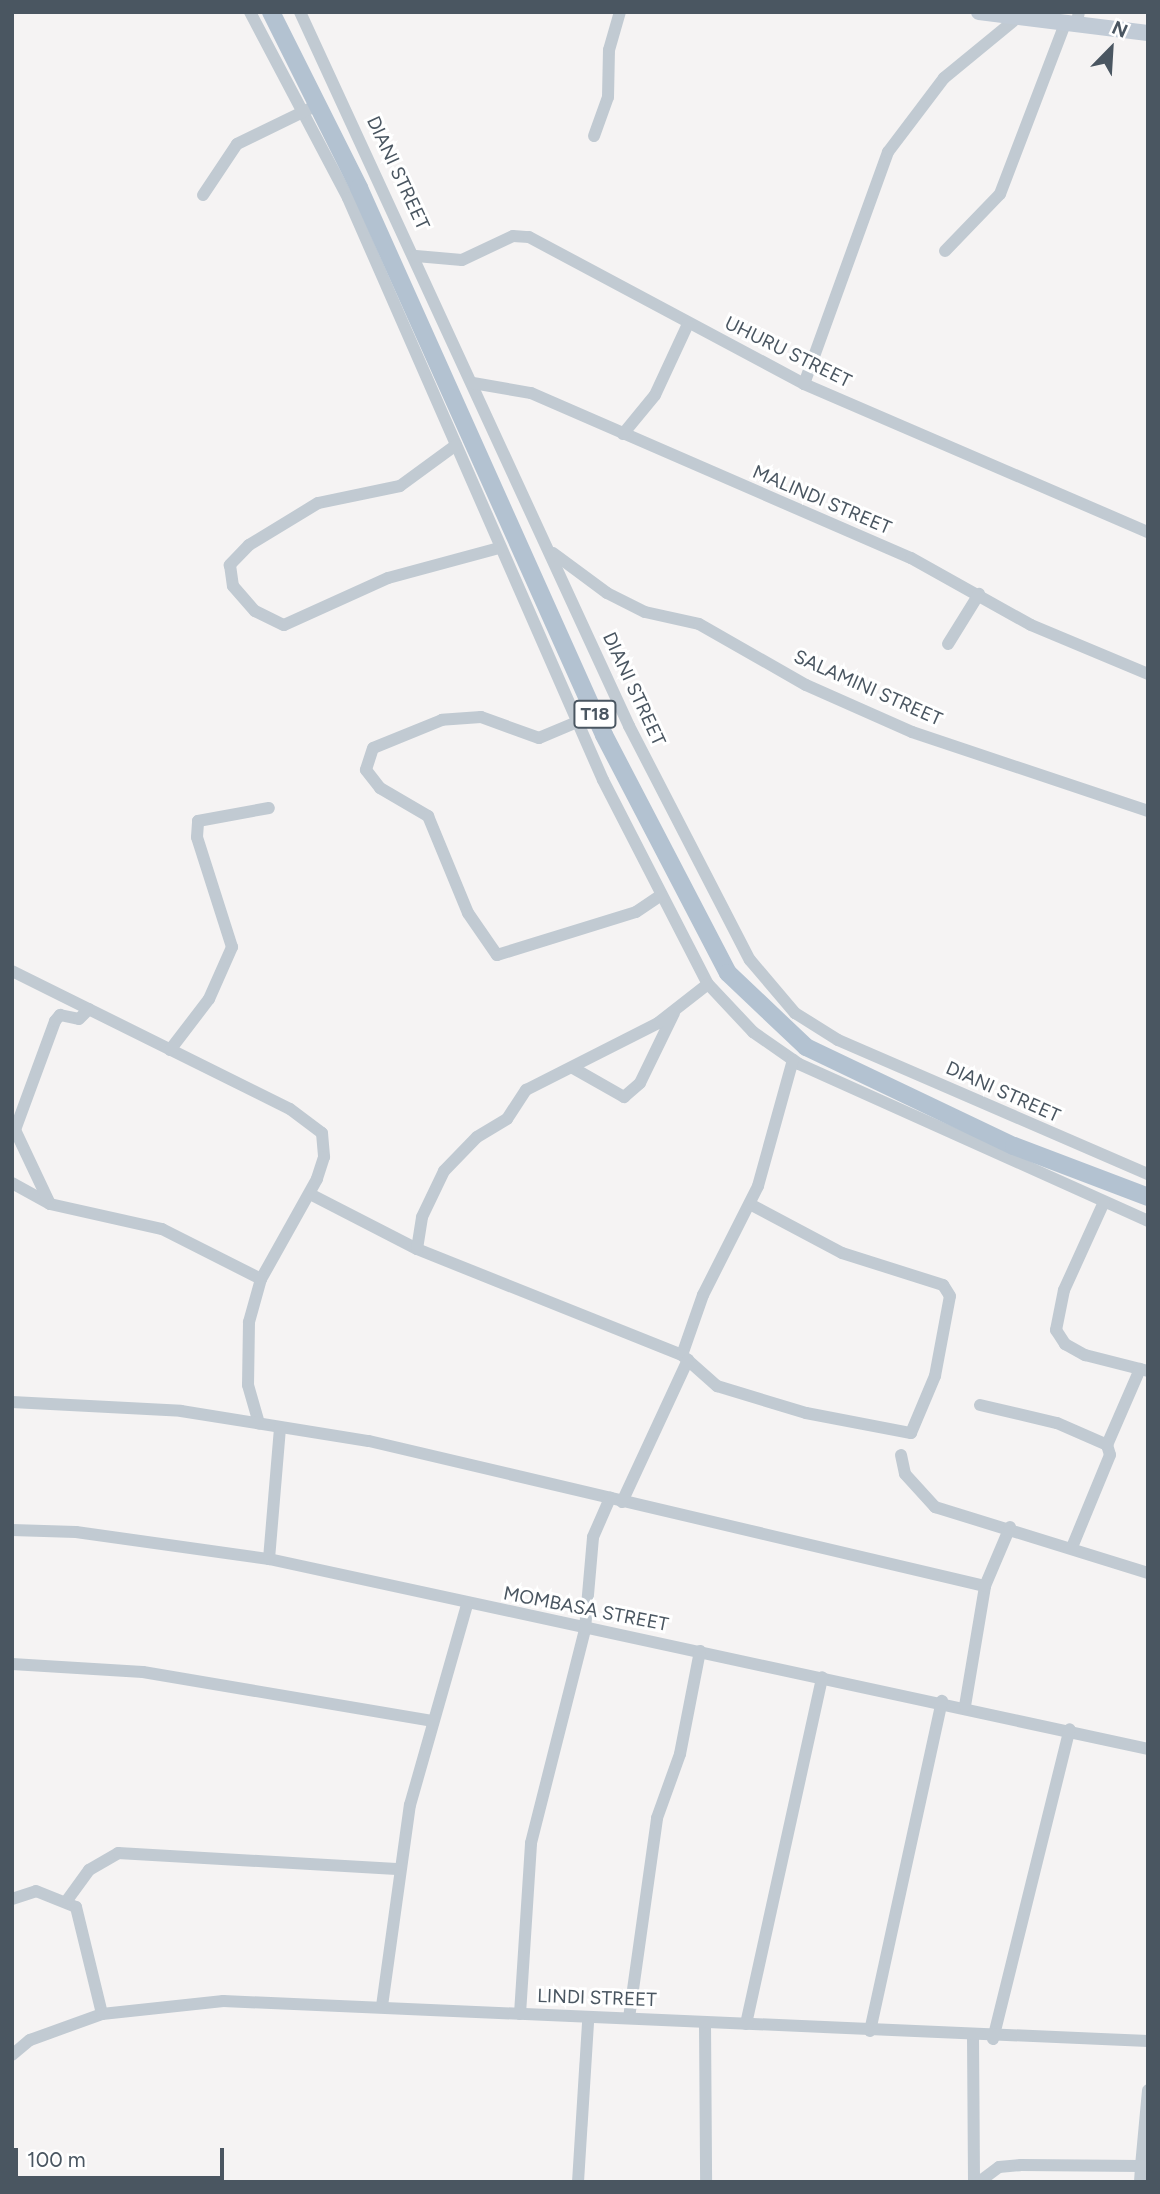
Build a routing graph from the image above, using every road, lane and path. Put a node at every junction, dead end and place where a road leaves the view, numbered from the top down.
1 (250, 12) edge
2 (271, 12) edge
3 (300, 12) edge
4 (620, 12) edge
5 (979, 12) edge
6 (1017, 18) junction
7 (1073, 21) edge
8 (1148, 33) edge
9 (312, 108) junction
10 (594, 136) dead end
11 (203, 195) dead end
12 (945, 251) dead end
13 (416, 256) junction
14 (688, 324) junction
15 (473, 383) junction
16 (804, 384) junction
17 (623, 434) junction
18 (456, 445) junction
19 (1148, 532) edge
20 (499, 548) junction
21 (550, 551) junction
22 (979, 594) junction
23 (948, 643) dead end
24 (1148, 674) edge
25 (577, 722) junction
26 (269, 808) dead end
27 (1148, 811) edge
28 (661, 895) junction
29 (12, 971) edge
30 (708, 984) junction
31 (89, 1009) junction
32 (674, 1013) junction
33 (806, 1047) junction
34 (170, 1049) junction
35 (796, 1062) junction
36 (573, 1068) junction
37 (1148, 1174) edge
38 (12, 1183) edge
39 (310, 1194) junction
40 (1148, 1197) edge
41 (1104, 1202) junction
42 (50, 1204) junction
43 (750, 1204) junction
44 (1148, 1220) edge
45 (417, 1249) junction
46 (261, 1279) junction
47 (685, 1357) junction
48 (1144, 1370) edge
49 (12, 1402) edge
50 (980, 1405) dead end
51 (259, 1423) junction
52 (280, 1427) junction
53 (1107, 1445) junction
54 (901, 1455) dead end
55 (616, 1500) junction
56 (1010, 1527) junction
57 (12, 1530) edge
58 (1072, 1547) junction
59 (268, 1559) junction
60 (1148, 1573) edge
61 (985, 1586) junction
62 (467, 1605) junction
63 (585, 1629) junction
64 (700, 1651) junction
65 (12, 1664) edge
66 (822, 1677) junction
67 (942, 1701) junction
68 (965, 1706) junction
69 (432, 1721) junction
70 (1070, 1729) junction
71 (1148, 1749) edge
72 (397, 1870) junction
73 (12, 1899) edge
74 (68, 1899) junction
75 (382, 2006) junction
76 (102, 2014) junction
77 (520, 2014) junction
78 (629, 2018) junction
79 (588, 2021) junction
80 (705, 2023) junction
81 (746, 2024) junction
82 (870, 2031) junction
83 (974, 2037) junction
84 (993, 2039) junction
85 (1148, 2041) edge
86 (12, 2054) edge
87 (1148, 2090) edge
88 (1141, 2166) junction
89 (578, 2182) edge
90 (706, 2182) edge
91 (976, 2182) edge
92 (1140, 2182) edge

1 - 9 street
2 - 9 main road, T18
3 - 13 street, DIANI STREET
4 - 10 street
5 - 6 main road
6 - 7 main road
6 - 16 street
7 - 8 main road
7 - 12 street
9 - 11 street
9 - 18 street
9 - 33 main road, T18
13 - 14 street, UHURU STREET
13 - 15 street, DIANI STREET
14 - 16 street, UHURU STREET
14 - 17 street
15 - 17 street, MALINDI STREET
15 - 21 street, DIANI STREET
16 - 19 street, UHURU STREET
17 - 22 street, MALINDI STREET
18 - 20 street
18 - 20 street
20 - 25 street
21 - 27 street, SALAMINI STREET
21 - 37 street, DIANI STREET
22 - 23 street
22 - 24 street, MALINDI STREET
25 - 28 street
25 - 28 street
26 - 34 street
28 - 30 street
29 - 31 street
30 - 32 street
30 - 35 street
31 - 34 street
31 - 42 street
32 - 36 street
32 - 36 street
33 - 35 street
33 - 40 main road, T18
34 - 39 street
35 - 41 street
35 - 43 street
36 - 45 street
38 - 42 street
39 - 45 street
39 - 46 street
41 - 44 street
41 - 48 street
42 - 46 street
43 - 47 street
43 - 47 street
45 - 47 street
46 - 51 street
47 - 55 street
48 - 53 street
49 - 51 street
50 - 53 street
51 - 52 street
52 - 55 street
52 - 59 street
53 - 58 street
54 - 56 street
55 - 61 street
55 - 63 street
56 - 58 street
56 - 61 street
57 - 59 street, MOMBASA STREET
58 - 60 street
59 - 62 street, MOMBASA STREET
61 - 68 street
62 - 63 street, MOMBASA STREET
62 - 69 street
63 - 64 street, MOMBASA STREET
63 - 77 street
64 - 66 street, MOMBASA STREET
64 - 78 street
65 - 69 street
66 - 67 street, MOMBASA STREET
66 - 81 street
67 - 68 street, MOMBASA STREET
67 - 82 street
68 - 70 street, MOMBASA STREET
69 - 72 street
70 - 71 street, MOMBASA STREET
70 - 84 street
72 - 74 street
72 - 75 street
73 - 74 street
74 - 76 street
75 - 76 street, LINDI STREET
75 - 77 street, LINDI STREET
76 - 86 street, LINDI STREET
77 - 79 street, LINDI STREET
78 - 79 street, LINDI STREET
78 - 80 street, LINDI STREET
79 - 89 street
80 - 81 street, LINDI STREET
80 - 90 street
81 - 82 street, LINDI STREET
82 - 83 street, LINDI STREET
83 - 84 street, LINDI STREET
83 - 91 street
84 - 85 street, LINDI STREET
87 - 88 street
88 - 91 street
88 - 92 street

